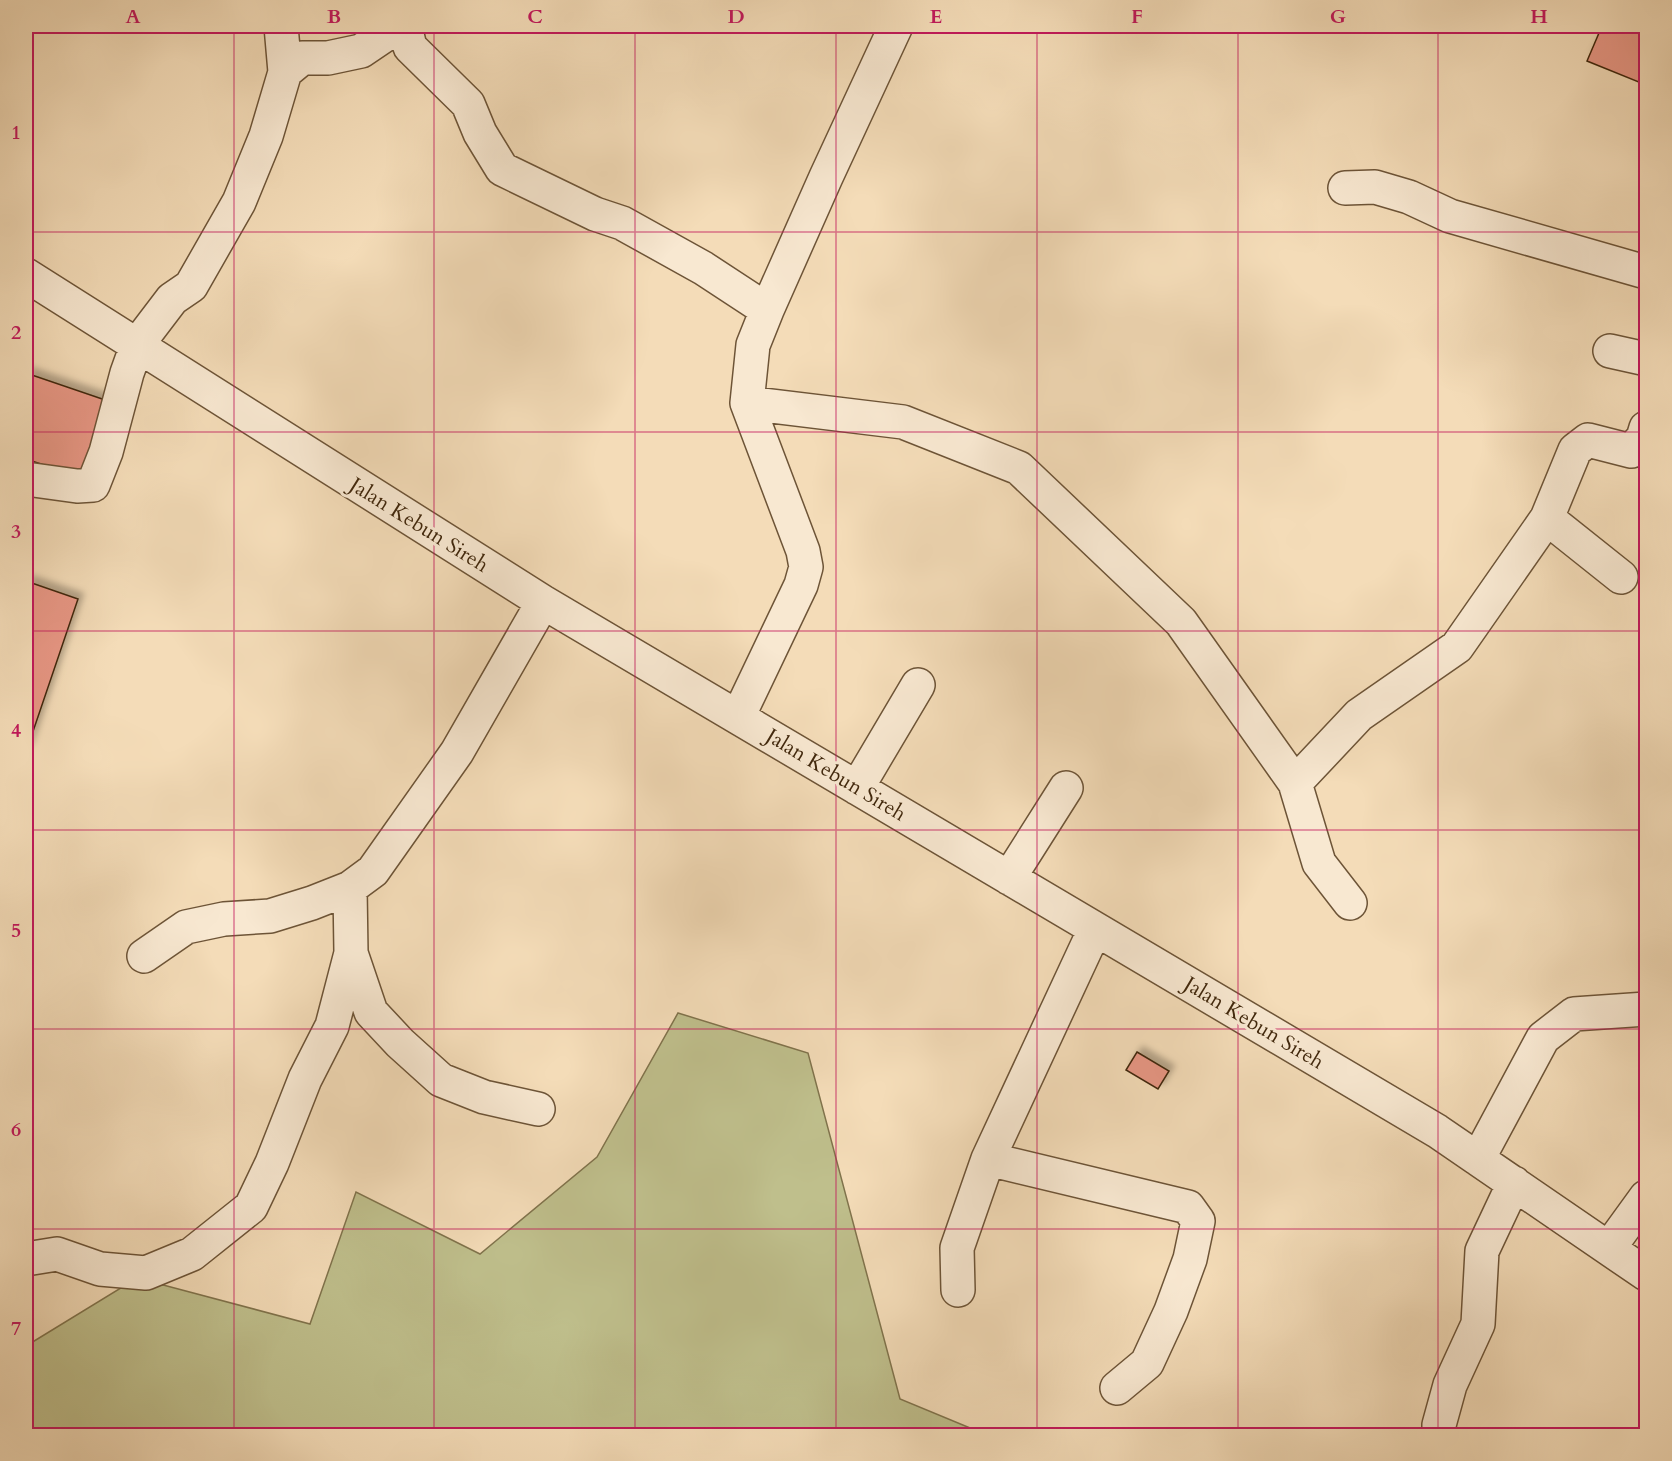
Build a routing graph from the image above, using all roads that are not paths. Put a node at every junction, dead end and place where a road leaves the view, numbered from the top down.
1 (281, 26) edge
2 (398, 26) edge
3 (405, 26) edge
4 (896, 26) edge
5 (285, 72) junction
6 (1345, 188) dead end
7 (1647, 270) edge
8 (26, 275) edge
9 (767, 310) junction
10 (137, 345) junction
11 (1610, 351) dead end
12 (1647, 359) edge
13 (747, 403) junction
14 (1647, 428) edge
15 (26, 479) edge
16 (1547, 518) junction
17 (1621, 577) dead end
18 (543, 602) junction
19 (918, 685) dead end
20 (738, 717) junction
21 (1295, 783) junction
22 (857, 788) junction
23 (1066, 788) dead end
24 (1009, 878) junction
25 (350, 888) junction
26 (1350, 903) dead end
27 (1095, 929) junction
28 (351, 953) junction
29 (144, 956) dead end
30 (1647, 1009) edge
31 (538, 1109) dead end
32 (988, 1159) junction
33 (1478, 1159) junction
34 (1514, 1183) junction
35 (1644, 1204) edge
36 (1609, 1248) junction
37 (26, 1259) edge
38 (1647, 1274) edge
39 (958, 1290) dead end
40 (1118, 1388) dead end
41 (1439, 1436) edge

1 - 5 street
2 - 5 street
3 - 9 street
4 - 9 street
5 - 10 street
6 - 7 street
8 - 10 street, Jalan Kebun Sireh
9 - 13 street
10 - 15 street
10 - 18 street, Jalan Kebun Sireh
11 - 12 street
13 - 20 street
13 - 21 street
14 - 16 street
16 - 17 street
16 - 21 street
18 - 20 street, Jalan Kebun Sireh
18 - 25 street
19 - 22 street
20 - 22 street, Jalan Kebun Sireh
21 - 26 street
22 - 24 street, Jalan Kebun Sireh
23 - 24 street
24 - 27 street, Jalan Kebun Sireh
25 - 28 street
25 - 29 street
27 - 32 street
27 - 33 street, Jalan Kebun Sireh
28 - 31 street
28 - 37 street
30 - 33 street
32 - 39 street
32 - 40 street
33 - 34 street, Jalan Kebun Sireh
34 - 36 street, Jalan Kebun Sireh
34 - 41 street
35 - 36 street
36 - 38 street, Jalan Kebun Sireh

